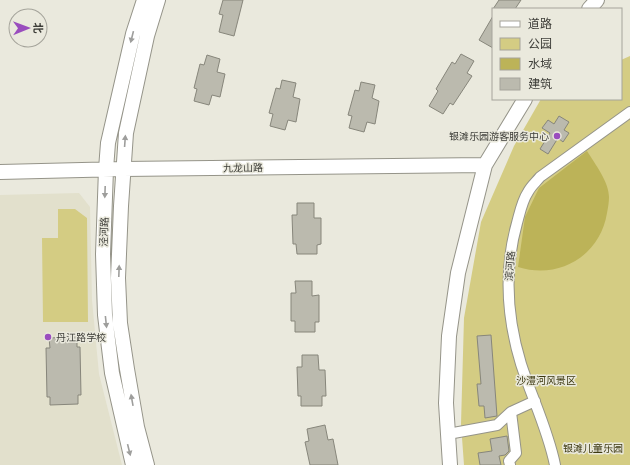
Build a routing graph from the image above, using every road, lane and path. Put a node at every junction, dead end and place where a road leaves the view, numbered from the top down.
1 (144, 0) edge
2 (158, 0) edge
3 (597, 0) edge
4 (590, 8) edge
5 (524, 100) edge
6 (630, 112) edge
7 (485, 165) junction
8 (106, 169) junction
9 (123, 169) junction
10 (0, 172) edge
11 (535, 401) junction
12 (510, 412) junction
13 (448, 434) junction
14 (133, 465) edge
15 (147, 465) edge
16 (450, 465) edge
17 (510, 465) edge
18 (555, 465) edge

1 -> 8 street, 泾河路
9 -> 2 street, 泾河路
3 - 4 street
5 - 7 street
6 - 11 street, 滨河路
7 - 9 street, 九龙山路
7 - 13 street
8 - 9 street, 九龙山路
8 - 10 street, 九龙山路
8 -> 14 street, 泾河路
15 -> 9 street, 泾河路
11 - 12 street
11 - 18 street, 滨河路
12 - 13 street
12 - 17 street
13 - 16 street

